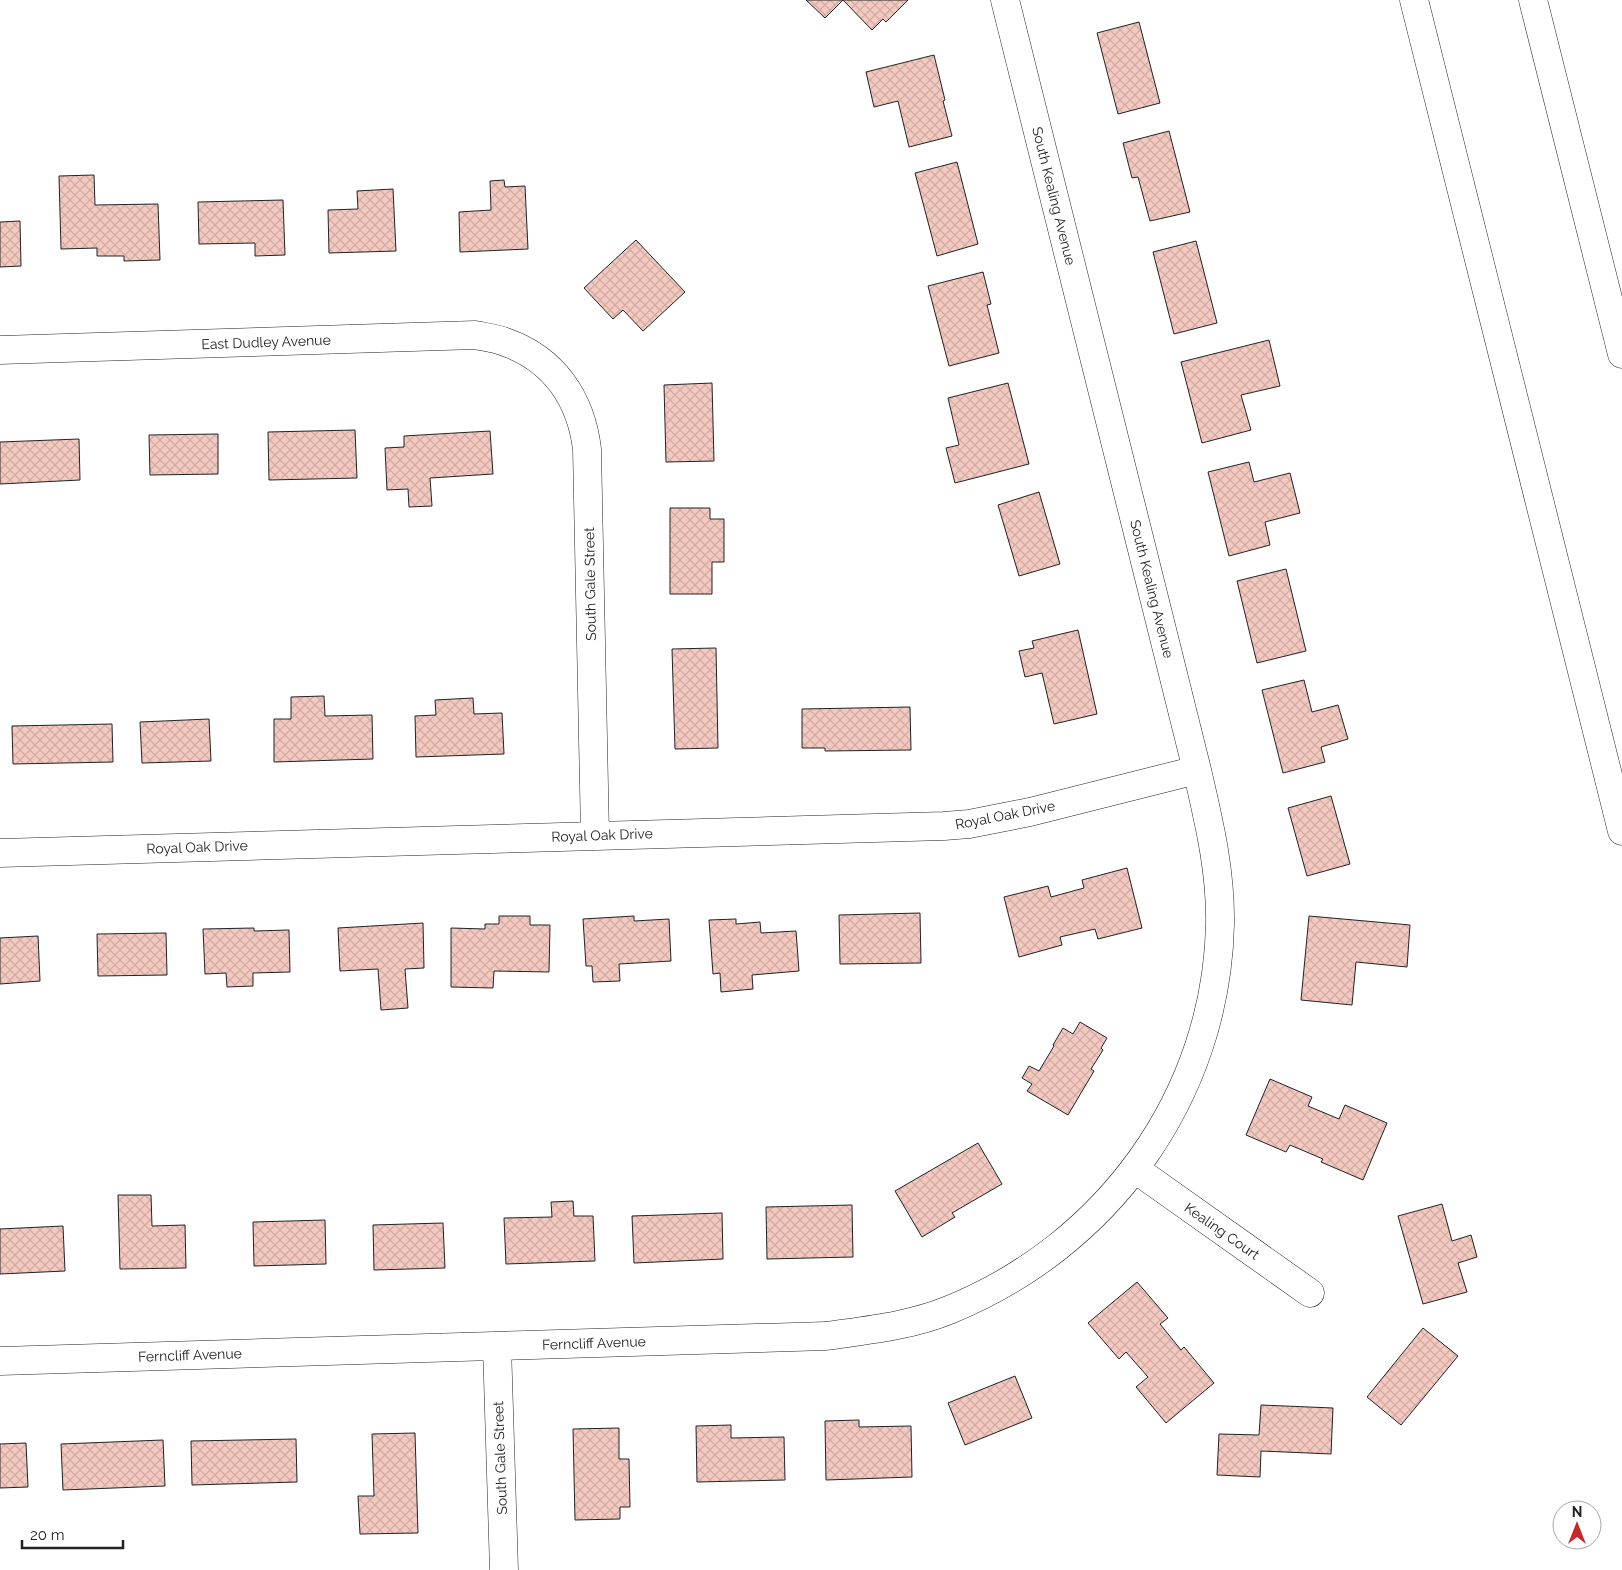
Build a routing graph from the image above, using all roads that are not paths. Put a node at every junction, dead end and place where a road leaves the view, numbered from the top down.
1 (1005, 0) edge
2 (1414, 0) edge
3 (1533, 0) edge
4 (0, 350) edge
5 (528, 354) joint
6 (1622, 354) edge
7 (1197, 770) junction
8 (1622, 831) edge
9 (595, 835) junction
10 (0, 853) edge
11 (1135, 1169) junction
12 (1310, 1292) dead end
13 (497, 1346) junction
14 (0, 1361) edge
15 (504, 1570) edge

1 - 7 main road, South Kealing Avenue
2 - 8 main road
3 - 6 main road
4 - 5 main road, East Dudley Avenue
5 - 9 main road, South Gale Street
7 - 9 main road, Royal Oak Drive
7 - 11 main road, South Kealing Avenue
9 - 10 main road, Royal Oak Drive
11 - 12 main road, Kealing Court
11 - 13 main road, Ferncliff Avenue
13 - 14 main road, Ferncliff Avenue
13 - 15 main road, South Gale Street

